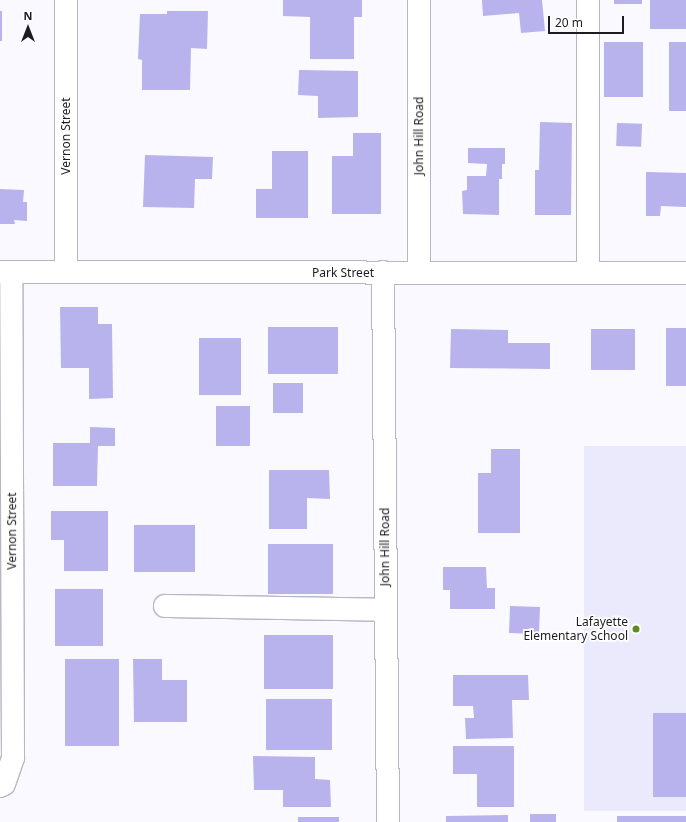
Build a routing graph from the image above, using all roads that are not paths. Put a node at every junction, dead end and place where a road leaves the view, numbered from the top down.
1 (66, 0) edge
2 (418, 0) edge
3 (588, 0) edge
4 (6, 272) edge
5 (66, 272) junction
6 (383, 272) junction
7 (419, 272) junction
8 (588, 273) junction
9 (686, 273) edge
10 (165, 606) dead end
11 (386, 610) junction
12 (0, 786) edge
13 (388, 822) edge

1 - 5 street, Vernon Street
2 - 7 street, John Hill Road
3 - 8 street
4 - 5 street, Park Street
4 - 12 street, Vernon Street
5 - 6 street, Park Street
6 - 7 street, Park Street
6 - 11 street, John Hill Road
7 - 8 street, Park Street
8 - 9 street, Park Street
10 - 11 street
11 - 13 street, John Hill Road

